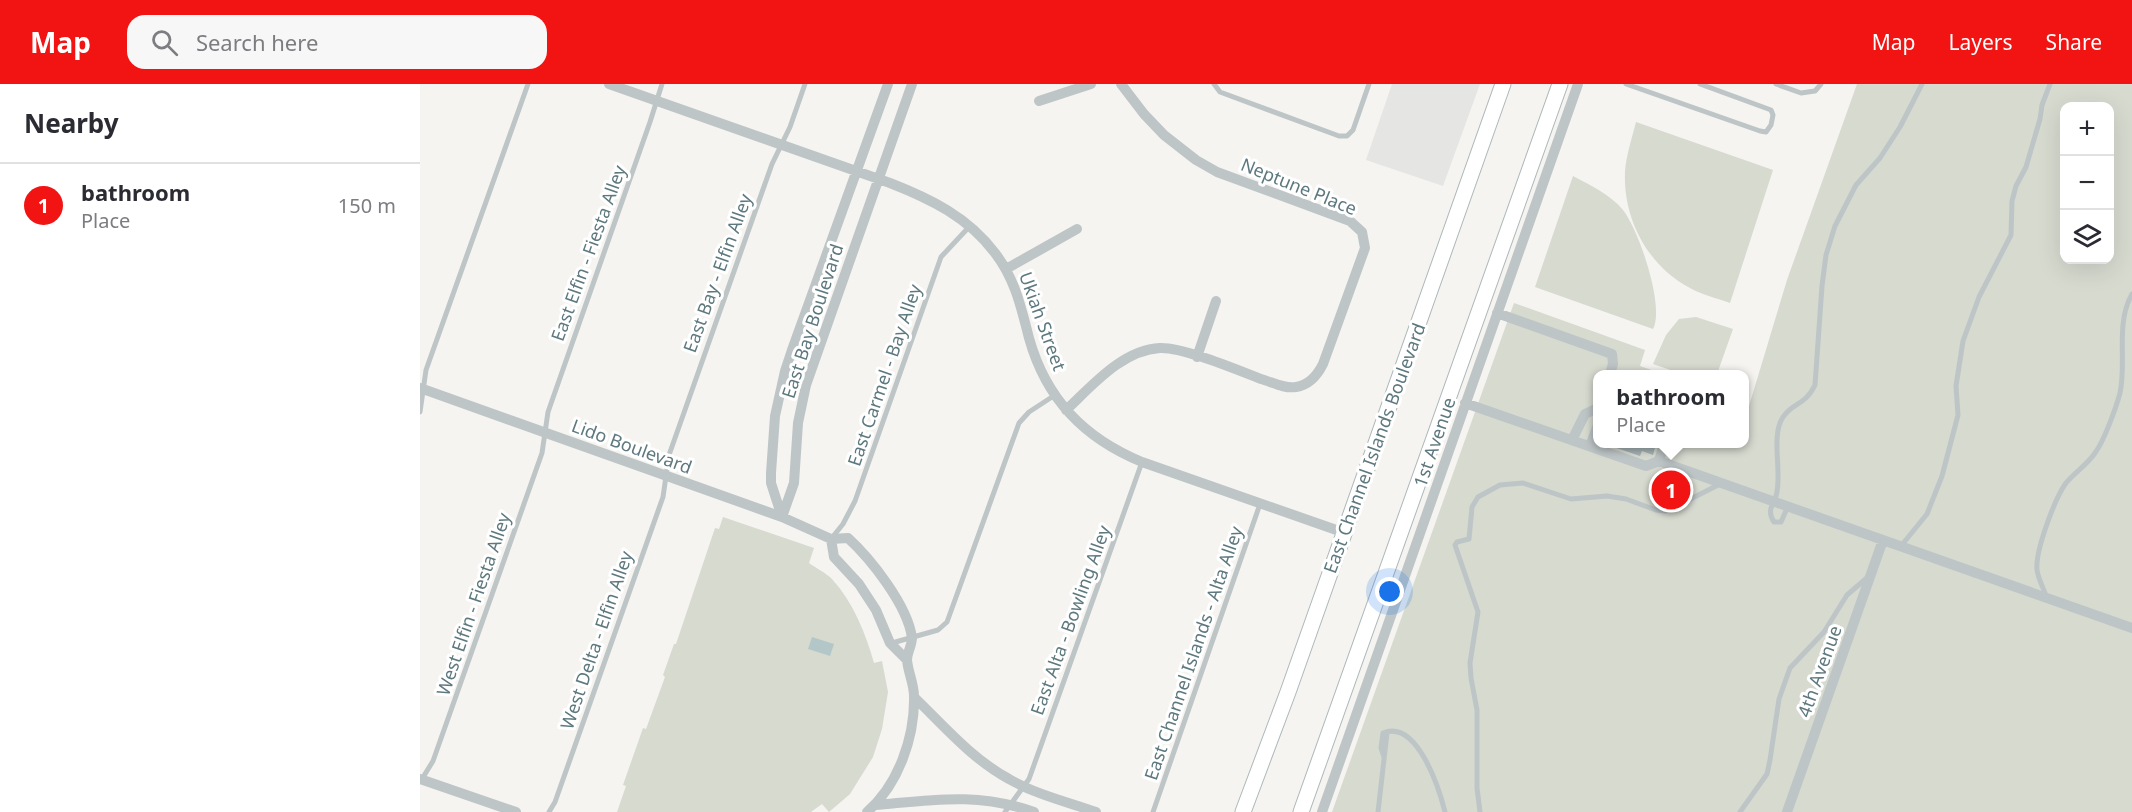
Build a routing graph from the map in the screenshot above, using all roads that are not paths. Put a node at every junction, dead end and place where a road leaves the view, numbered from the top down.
1 (528, 84) edge
2 (609, 84) edge
3 (662, 84) edge
4 (805, 84) edge
5 (888, 84) edge
6 (912, 84) edge
7 (1091, 84) edge
8 (1121, 84) edge
9 (1214, 84) edge
10 (1370, 84) edge
11 (1503, 84) edge
12 (1560, 84) edge
13 (1578, 84) edge
14 (1626, 84) edge
15 (1700, 84) edge
16 (1776, 84) edge
17 (1821, 84) edge
18 (1922, 84) edge
19 (2049, 84) edge
20 (656, 101) junction
21 (1039, 101) dead end
22 (781, 146) junction
23 (856, 172) junction
24 (878, 179) junction
25 (970, 226) junction
26 (1077, 229) dead end
27 (1006, 269) junction
28 (2132, 294) edge
29 (1216, 301) dead end
30 (1497, 313) junction
31 (1197, 357) junction
32 (1611, 370) edge
33 (422, 389) edge
34 (1055, 395) junction
35 (1465, 403) junction
36 (1066, 410) junction
37 (1593, 410) edge
38 (420, 412) edge
39 (545, 432) junction
40 (1593, 438) edge
41 (1572, 440) junction
42 (1590, 446) junction
43 (1593, 447) edge
44 (1596, 448) edge
45 (1663, 448) edge
46 (1659, 461) junction
47 (1142, 462) junction
48 (666, 475) junction
49 (1722, 483) junction
50 (1773, 501) junction
51 (1260, 504) junction
52 (1788, 506) junction
53 (782, 517) junction
54 (1345, 533) junction
55 (831, 539) junction
56 (1883, 540) junction
57 (1901, 546) junction
58 (1870, 576) junction
59 (2046, 598) junction
60 (2132, 628) edge
61 (912, 639) junction
62 (890, 643) junction
63 (907, 660) junction
64 (914, 697) junction
65 (421, 781) edge
66 (1023, 786) junction
67 (871, 808) edge
68 (1008, 808) edge
69 (516, 812) edge
70 (549, 812) edge
71 (1034, 812) edge
72 (1096, 812) edge
73 (1153, 812) edge
74 (1243, 812) edge
75 (1301, 812) edge
76 (1322, 812) edge
77 (1378, 812) edge
78 (1445, 812) edge
79 (1480, 812) edge
80 (1740, 812) edge
81 (1786, 812) edge

1 - 33 lane
2 - 20 street, Ukiah Street
3 - 20 lane, East Elfin - Fiesta Alley
4 - 22 lane, East Bay - Elfin Alley
5 - 23 street, East Bay Boulevard
6 - 24 street, East Bay Boulevard
7 - 21 street
8 - 31 street, Neptune Place
9 - 10 lane
11 - 54 main road, East Channel Islands Boulevard
12 - 75 main road
13 - 30 street, 1st Avenue
14 - 15 lane
16 - 17 lane
18 - 50 lane
19 - 57 lane
20 - 22 street, Ukiah Street
20 - 39 lane, East Elfin - Fiesta Alley
22 - 23 street, Ukiah Street
22 - 48 lane, East Bay - Elfin Alley
23 - 24 street, Ukiah Street
23 - 53 street, East Bay Boulevard
24 - 25 street, Ukiah Street
24 - 53 street, East Bay Boulevard
25 - 27 street, Ukiah Street
25 - 55 lane, East Carmel - Bay Alley
26 - 27 street
27 - 34 street, Ukiah Street
28 - 59 lane
29 - 31 street
30 - 32 street
30 - 35 street, 1st Avenue
31 - 36 street, Neptune Place
33 - 38 lane
33 - 39 street, Lido Boulevard
34 - 36 street, Ukiah Street
34 - 61 lane
35 - 41 street
35 - 76 street, 1st Avenue
36 - 47 street, Ukiah Street
37 - 41 street
39 - 48 street, Lido Boulevard
39 - 65 lane, West Elfin - Fiesta Alley
40 - 42 street
41 - 42 street
42 - 43 street
44 - 46 street
45 - 46 street
46 - 49 street
47 - 51 street, Ukiah Street
47 - 66 lane, East Alta - Bowling Alley
48 - 53 street, Lido Boulevard
48 - 70 lane, West Delta - Elfin Alley
49 - 50 street
49 - 79 lane
50 - 52 street
50 - 52 lane
51 - 54 street, Ukiah Street
51 - 73 lane, East Channel Islands - Alta Alley
52 - 56 street
53 - 55 street, Lido Boulevard
54 - 74 main road, East Channel Islands Boulevard
55 - 61 street, Lido Boulevard
55 - 62 street
56 - 57 street
56 - 58 street, 4th Avenue
57 - 59 street
58 - 80 lane
58 - 81 street, 4th Avenue
59 - 60 street
61 - 62 lane
61 - 63 street
62 - 63 street
63 - 64 street
64 - 66 street
64 - 67 street
65 - 69 street
66 - 68 lane, East Alta - Bowling Alley
66 - 72 street
67 - 68 street
68 - 71 street
77 - 78 lane

